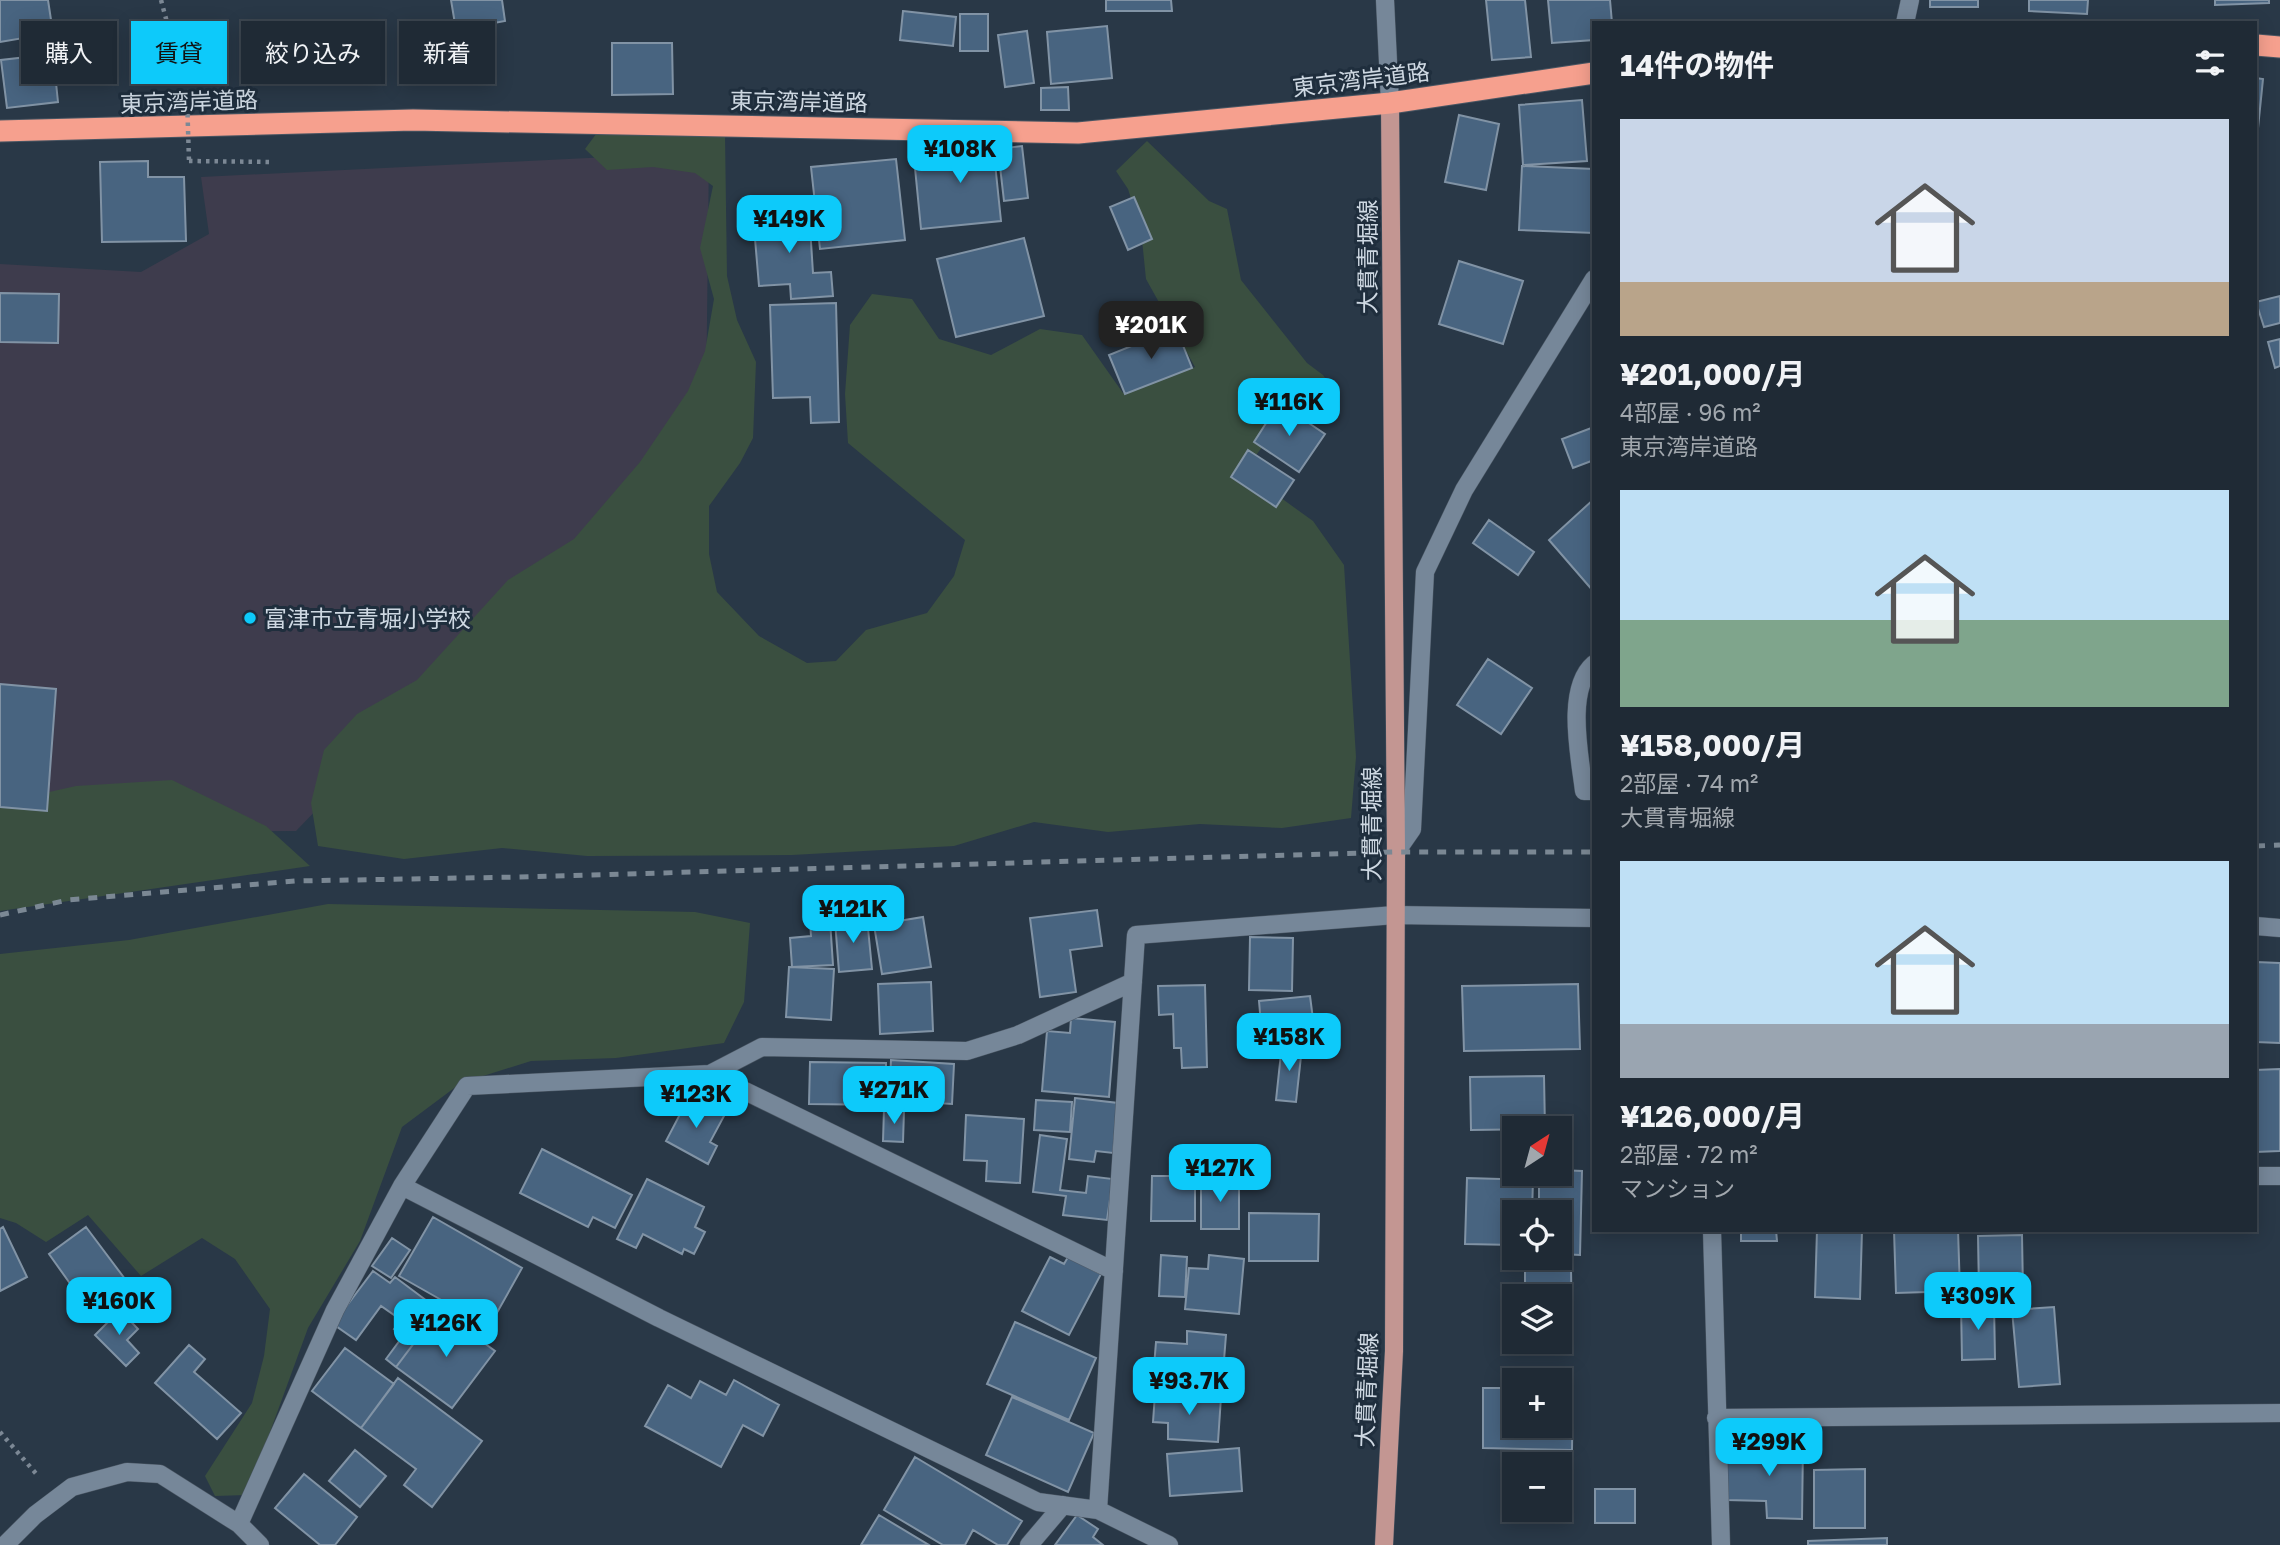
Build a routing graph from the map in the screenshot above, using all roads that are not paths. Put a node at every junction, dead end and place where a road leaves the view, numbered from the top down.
1 (1385, 0) edge
2 (1910, 0) edge
3 (1905, 21) edge
4 (2257, 45) edge
5 (2280, 47) edge
6 (1592, 74) edge
7 (1390, 103) junction
8 (0, 131) edge
9 (1592, 282) edge
10 (1592, 666) edge
11 (1592, 791) edge
12 (1396, 852) junction
13 (1395, 915) junction
14 (1592, 918) edge
15 (2257, 926) edge
16 (2280, 928) edge
17 (1133, 982) junction
18 (710, 1074) junction
19 (2280, 1175) edge
20 (2257, 1176) edge
21 (402, 1186) junction
22 (1712, 1232) edge
23 (1114, 1270) junction
24 (2280, 1413) edge
25 (1716, 1418) junction
26 (1063, 1505) junction
27 (1098, 1510) junction
28 (239, 1524) junction
29 (5, 1545) edge
30 (260, 1545) edge
31 (1029, 1545) edge
32 (1169, 1545) edge
33 (1384, 1545) edge
34 (1721, 1545) edge

1 - 7 street
2 - 3 street
4 - 5 highway
6 - 7 highway, 東京湾岸道路
7 - 8 highway, 東京湾岸道路
7 - 12 main road, 大貫青堀線
9 - 12 street
10 - 11 street
12 - 13 main road, 大貫青堀線
13 - 14 street
13 - 17 street
13 - 33 main road, 大貫青堀線
15 - 16 street
17 - 18 street
17 - 23 street
18 - 21 street
18 - 23 street
19 - 20 street
21 - 26 street
21 - 28 street
22 - 25 street
23 - 27 street
24 - 25 street
25 - 34 street
26 - 27 street
26 - 31 street
27 - 32 street
28 - 29 street
28 - 30 street

